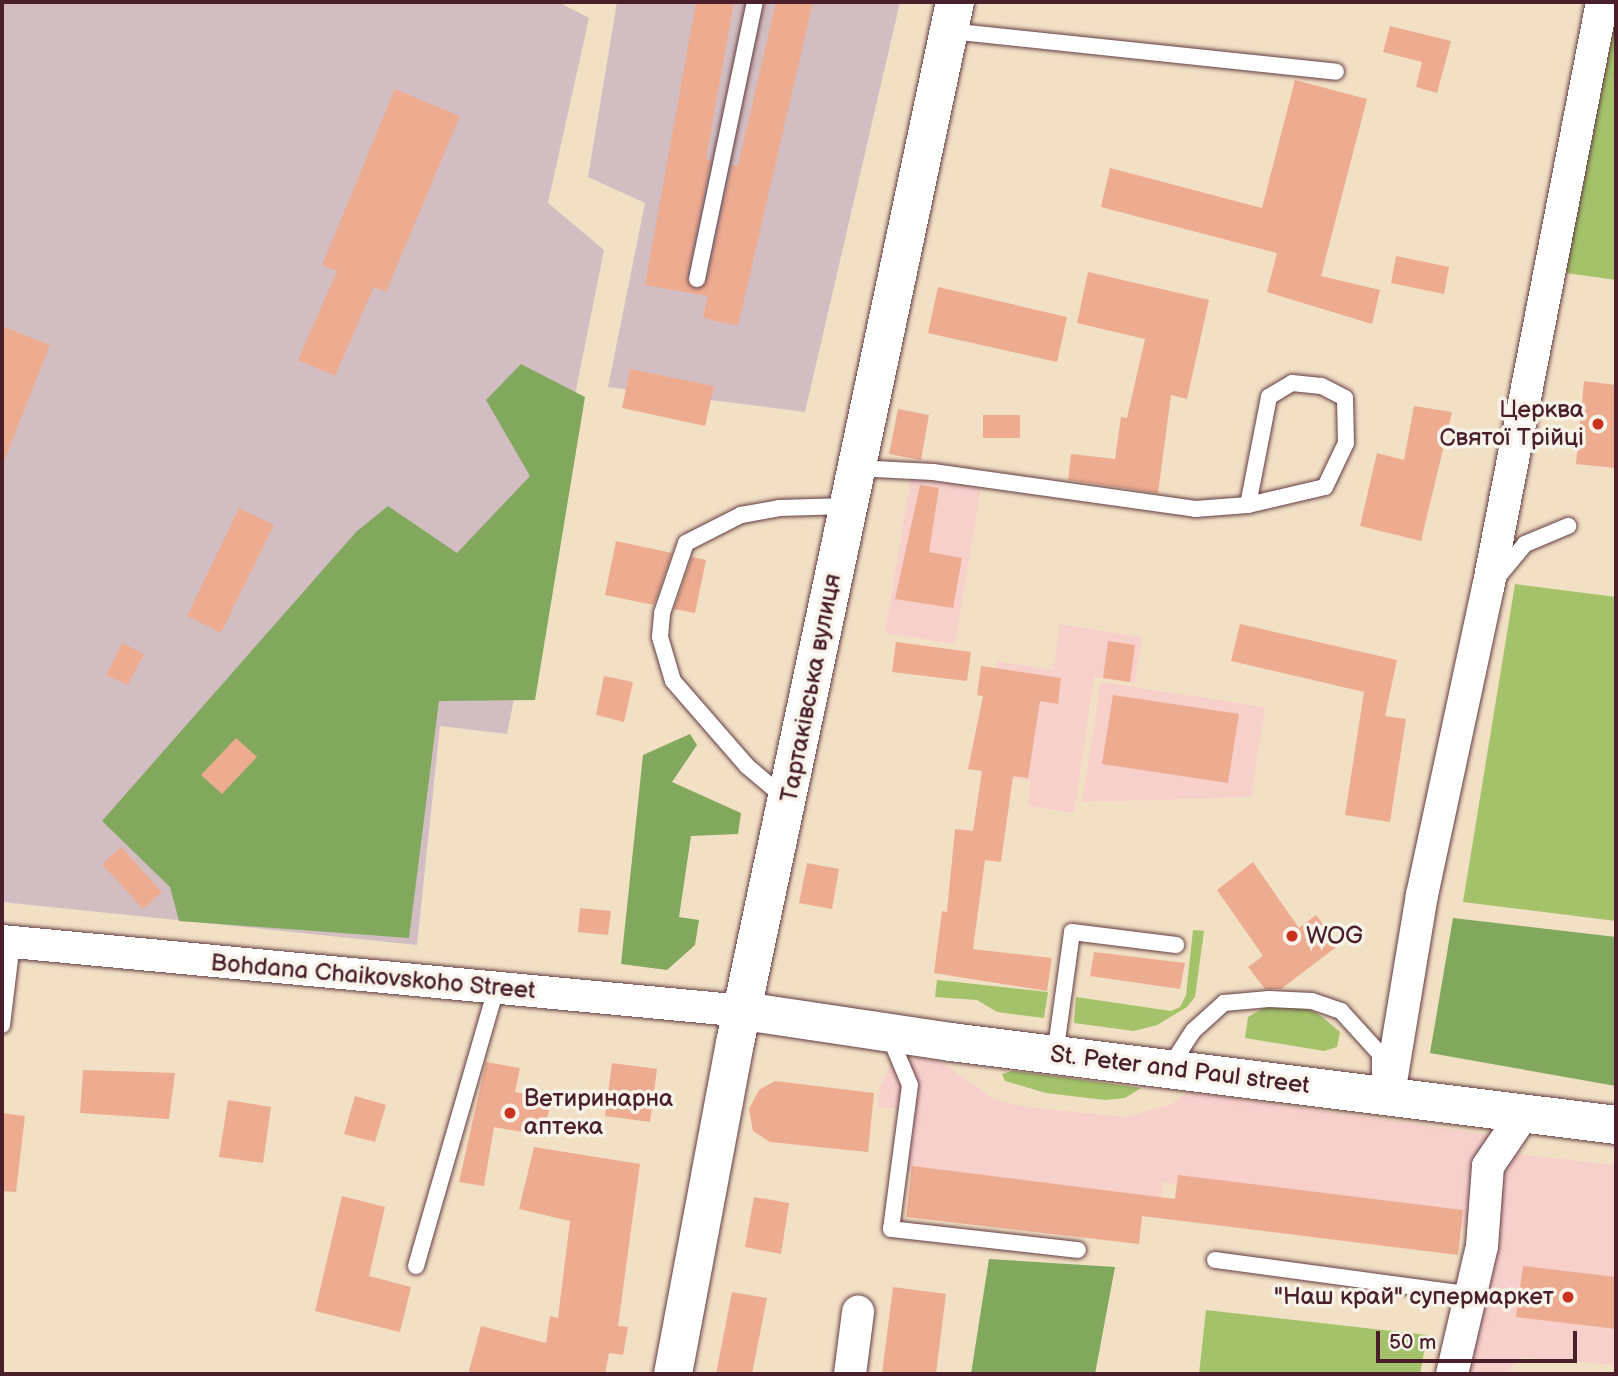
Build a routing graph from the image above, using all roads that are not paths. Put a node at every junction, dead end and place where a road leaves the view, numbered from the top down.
1 (755, 2) edge
2 (1602, 2) edge
3 (952, 16) edge
4 (1336, 72) dead end
5 (697, 279) dead end
6 (856, 468) junction
7 (1248, 505) junction
8 (848, 506) junction
9 (1568, 526) dead end
10 (1488, 588) junction
11 (788, 801) junction
12 (7, 942) edge
13 (1176, 945) dead end
14 (496, 989) junction
15 (744, 1011) junction
16 (2, 1025) edge
17 (888, 1033) junction
18 (1055, 1055) junction
19 (1168, 1069) junction
20 (1384, 1093) junction
21 (1524, 1114) junction
22 (1616, 1125) edge
23 (1078, 1251) dead end
24 (1214, 1260) dead end
25 (416, 1266) dead end
26 (1472, 1294) junction
27 (858, 1312) dead end
28 (673, 1374) edge
29 (850, 1374) edge
30 (1452, 1374) edge

1 - 5 lane
2 - 10 street
3 - 4 lane
3 - 6 street, Тартаківська вулиця
6 - 7 lane
6 - 8 street, Тартаківська вулиця
7 - 7 lane
8 - 11 street, Тартаківська вулиця
8 - 11 lane
9 - 10 lane
10 - 20 street
11 - 15 street, Тартаківська вулиця
12 - 14 street, Bohdana Chaikovskoho Street
12 - 16 lane
13 - 18 lane
14 - 15 street, Bohdana Chaikovskoho Street
14 - 25 lane
15 - 17 street, St. Peter and Paul street
15 - 28 street, Тартаківська вулиця
17 - 18 street, St. Peter and Paul street
17 - 23 lane
18 - 19 street, St. Peter and Paul street
19 - 20 street, St. Peter and Paul street
19 - 20 lane
20 - 21 street, St. Peter and Paul street
21 - 22 street, St. Peter and Paul street
21 - 26 street
24 - 26 lane
26 - 30 street
27 - 29 street

